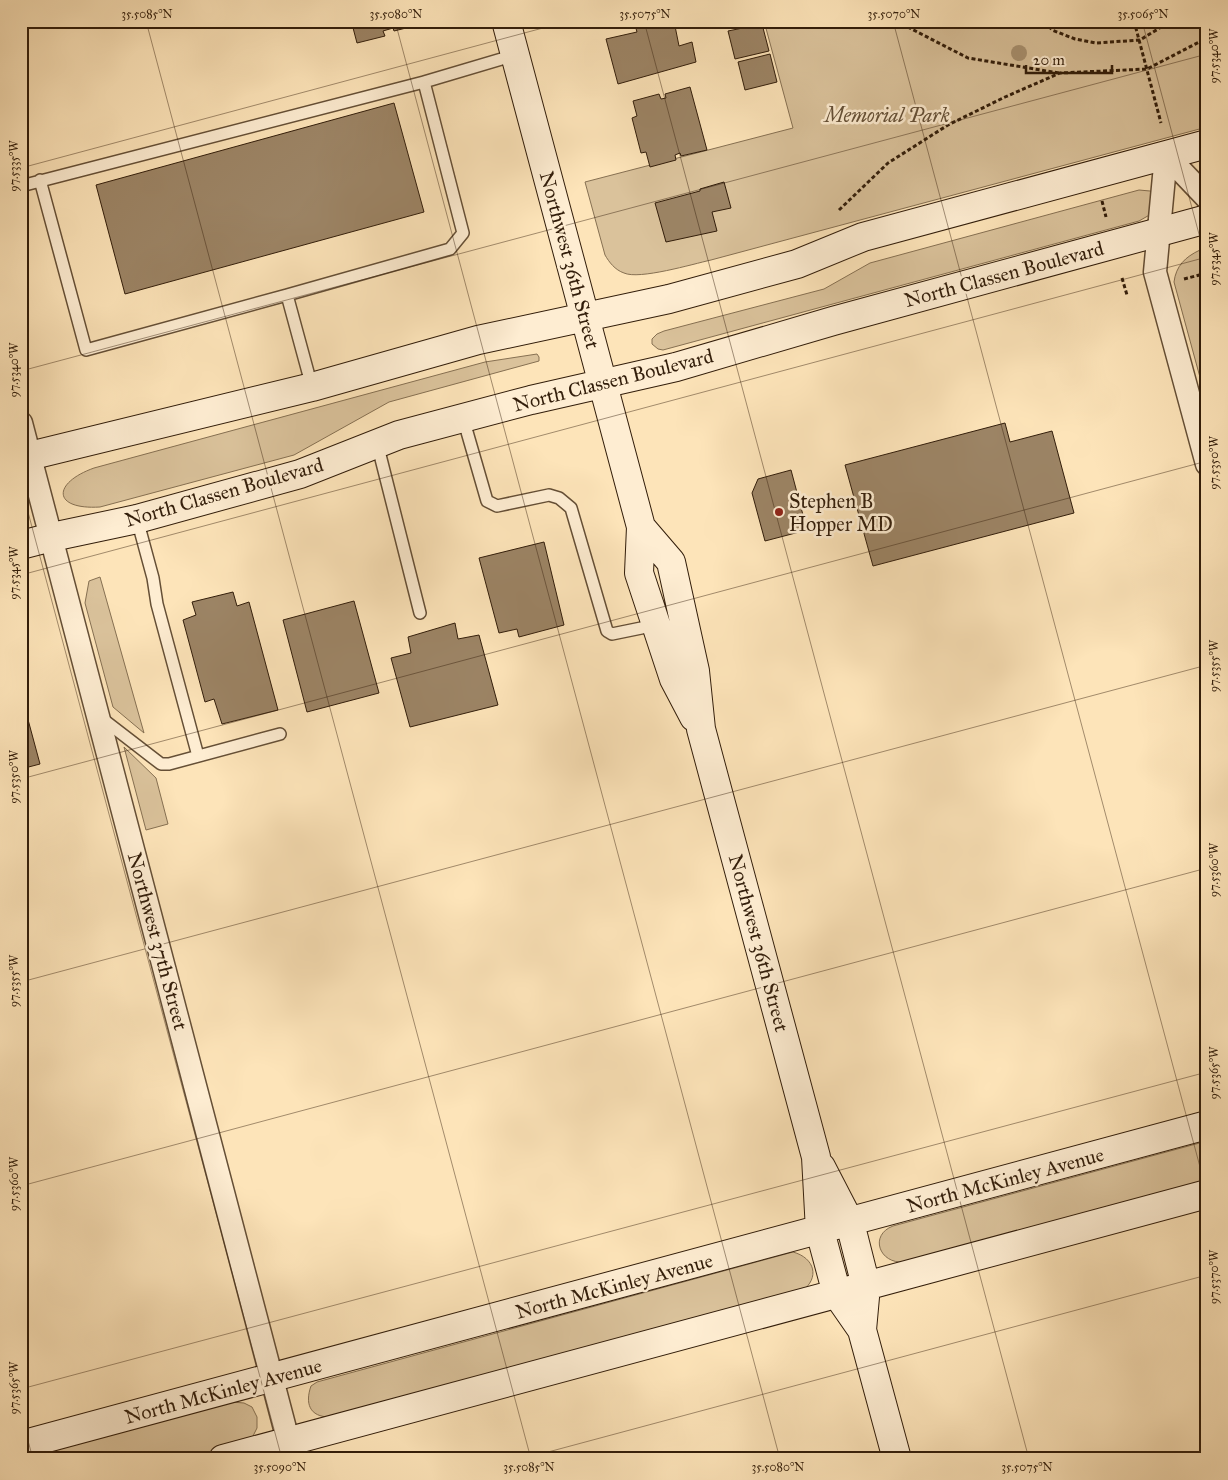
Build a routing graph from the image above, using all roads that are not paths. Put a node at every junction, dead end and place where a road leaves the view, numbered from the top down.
1 (506, 21) edge
2 (515, 55) junction
3 (424, 82) junction
4 (1207, 144) edge
5 (1166, 155) junction
6 (40, 180) junction
7 (21, 186) edge
8 (1207, 198) edge
9 (1207, 219) edge
10 (1159, 232) junction
11 (287, 295) junction
12 (585, 316) junction
13 (603, 384) junction
14 (312, 387) junction
15 (463, 418) junction
16 (21, 423) edge
17 (377, 443) junction
18 (26, 457) edge
19 (1207, 464) edge
20 (137, 519) junction
21 (641, 527) junction
22 (52, 537) junction
23 (21, 545) edge
24 (420, 613) dead end
25 (656, 625) junction
26 (99, 716) junction
27 (701, 729) junction
28 (280, 734) dead end
29 (198, 756) junction
30 (1207, 1125) edge
31 (816, 1157) junction
32 (1207, 1194) edge
33 (850, 1223) junction
34 (820, 1231) junction
35 (866, 1286) junction
36 (837, 1294) junction
37 (862, 1330) junction
38 (272, 1378) junction
39 (21, 1445) edge
40 (291, 1450) edge
41 (223, 1459) edge
42 (897, 1459) edge

1 - 2 street, Northwest 36th Street
2 - 3 lane
2 - 12 street, Northwest 36th Street
3 - 6 lane
3 - 11 lane
4 - 5 street
5 - 8 street
5 - 10 street
5 - 12 street
6 - 7 lane
6 - 11 lane
9 - 10 street, North Classen Boulevard
10 - 13 street, North Classen Boulevard
10 - 19 street
11 - 14 lane
12 - 13 street, Northwest 36th Street
12 - 14 street
13 - 15 street, North Classen Boulevard
13 - 21 street, Northwest 36th Street
14 - 18 street
15 - 17 street, North Classen Boulevard
15 - 25 lane
16 - 18 street, Northwest 37th Street
17 - 20 street, North Classen Boulevard
17 - 24 lane
18 - 22 street, Northwest 37th Street
20 - 22 street, North Classen Boulevard
20 - 29 lane
21 - 25 street, Northwest 36th Street
21 - 27 street, Northwest 36th Street
22 - 23 street, North Classen Boulevard
22 - 26 street, Northwest 37th Street
25 - 27 street, Northwest 36th Street
26 - 29 lane
26 - 38 street, Northwest 37th Street
27 - 31 street, Northwest 36th Street
28 - 29 lane
30 - 33 street, North McKinley Avenue
31 - 33 street, Northwest 36th Street
31 - 34 street, Northwest 36th Street
32 - 35 street
33 - 34 street, North McKinley Avenue
33 - 35 street, Northwest 36th Street
34 - 36 street, Northwest 36th Street
34 - 38 street, North McKinley Avenue
35 - 36 street
35 - 37 street, Northwest 36th Street
36 - 37 street, Northwest 36th Street
36 - 40 street
37 - 42 street, Northwest 36th Street
38 - 39 street, North McKinley Avenue
38 - 40 street, Northwest 37th Street
40 - 41 street

